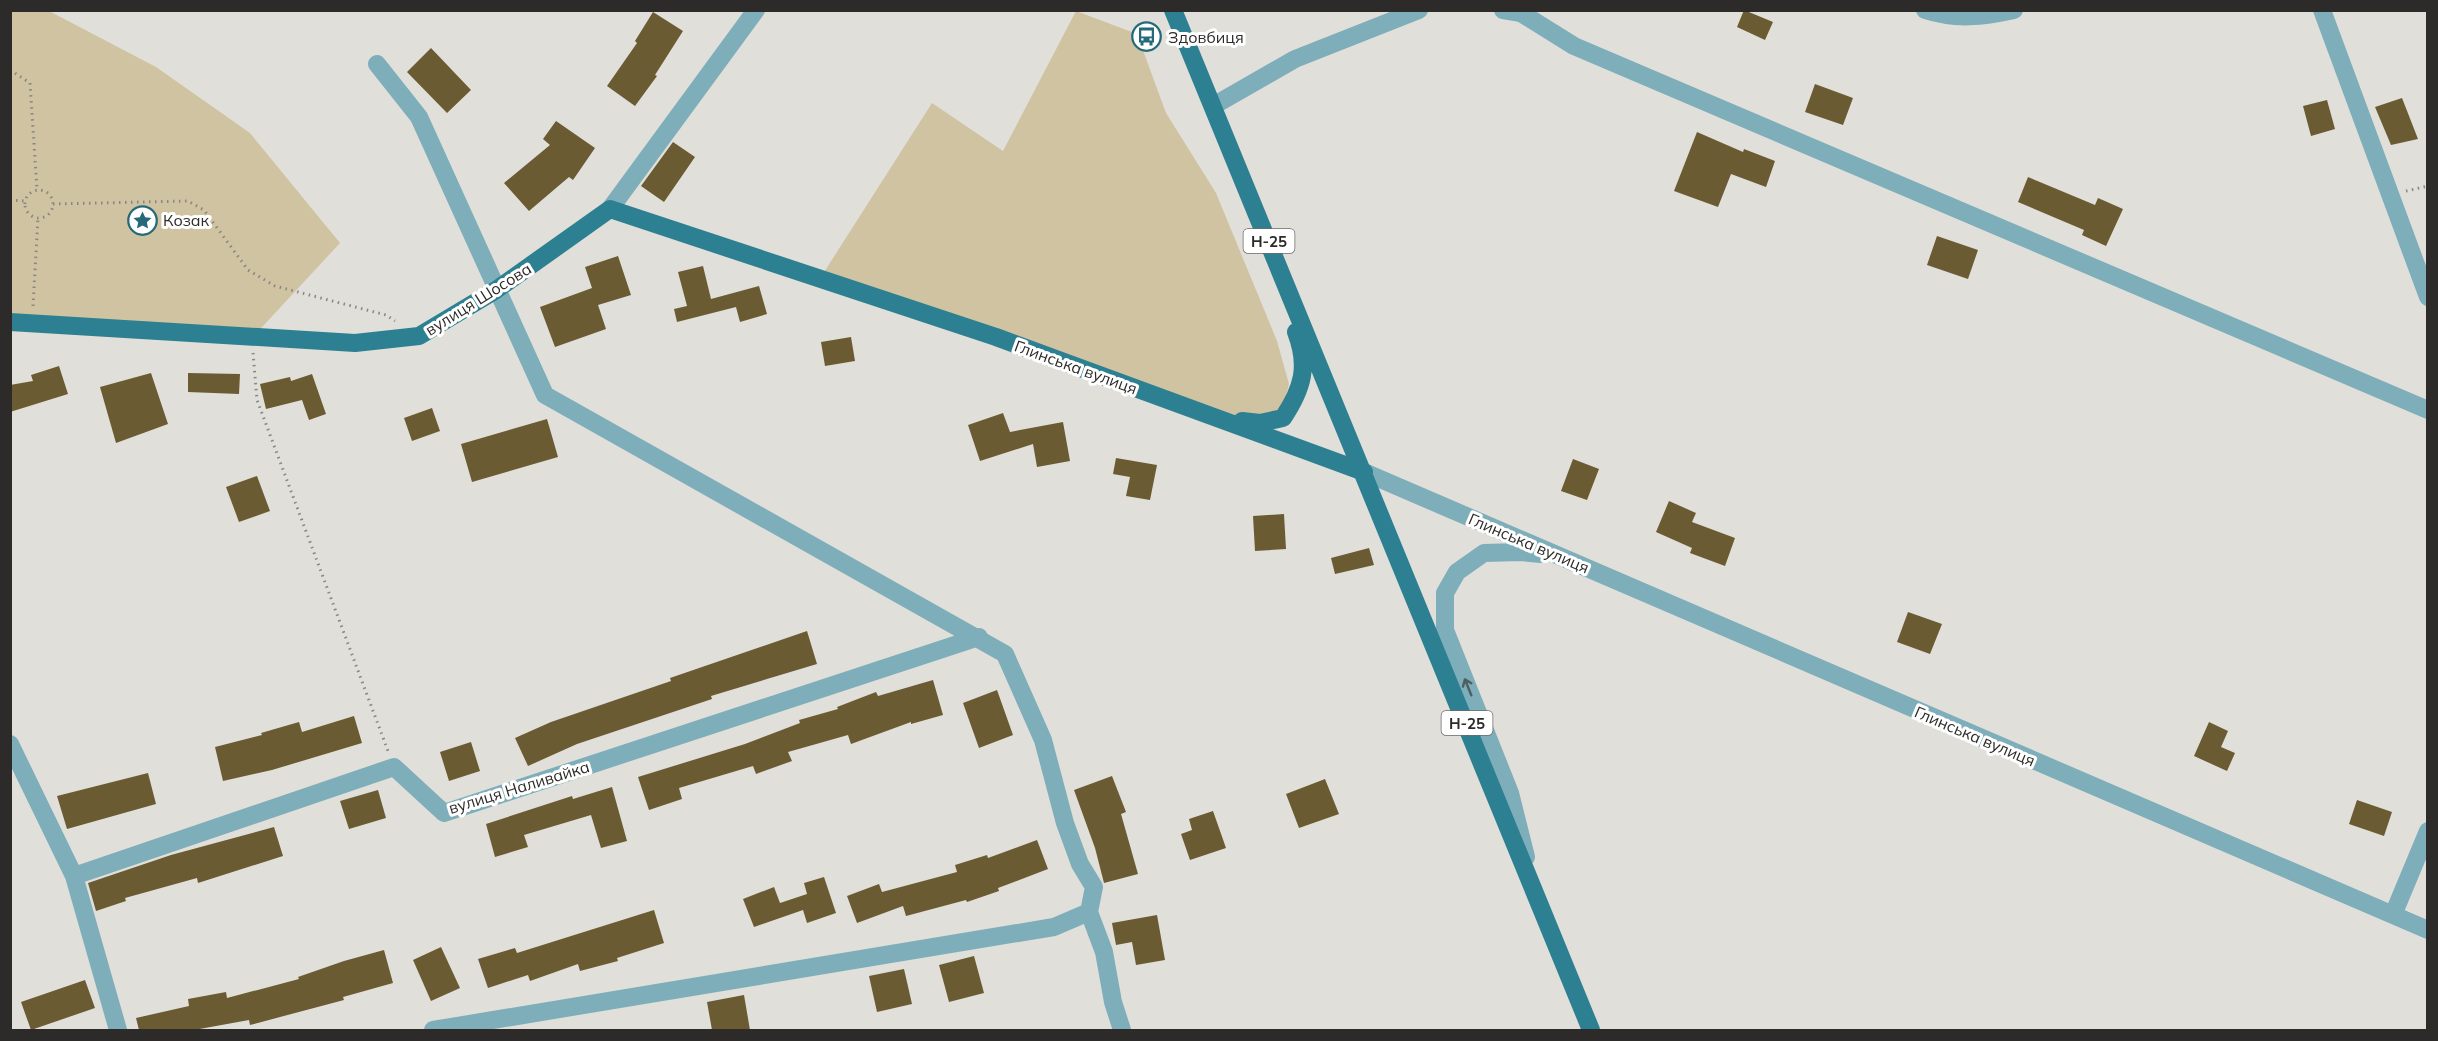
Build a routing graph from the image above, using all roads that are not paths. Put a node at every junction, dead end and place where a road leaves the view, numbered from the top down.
1 (756, 10) edge
2 (1173, 10) edge
3 (1419, 10) edge
4 (1503, 10) edge
5 (1925, 10) edge
6 (2014, 10) edge
7 (2322, 10) edge
8 (377, 64) dead end
9 (1213, 106) junction
10 (610, 209) junction
11 (1273, 250) junction
12 (496, 290) junction
13 (2427, 297) edge
14 (10, 322) edge
15 (2427, 410) edge
16 (1214, 417) junction
17 (1364, 472) junction
18 (1558, 556) junction
19 (979, 637) junction
20 (10, 744) edge
21 (2427, 831) edge
22 (74, 876) junction
23 (1533, 882) junction
24 (1089, 912) junction
25 (2392, 915) junction
26 (2427, 930) edge
27 (118, 1030) edge
28 (433, 1030) edge
29 (1122, 1030) edge
30 (1591, 1030) edge

1 - 10 street, вулиця Шосова
2 - 9 main road, Н-25
3 - 9 street
4 - 15 street
5 - 6 street
7 - 13 street
8 - 12 street
9 - 11 main road, Н-25
10 - 12 main road, вулиця Шосова
10 - 16 main road, Глинська вулиця
11 - 16 main road
11 - 17 main road, Н-25
12 - 14 main road, вулиця Шосова
12 - 19 street
16 - 17 main road, Глинська вулиця
17 - 18 street, Глинська вулиця
17 - 23 main road, Н-25
23 -> 18 street
18 - 25 street, Глинська вулиця
19 - 22 street, вулиця Наливайка
19 - 24 street
20 - 22 street
21 - 25 street
22 - 27 street
23 - 30 main road, Н-25
24 - 28 street
24 - 29 street
25 - 26 street, Глинська вулиця

